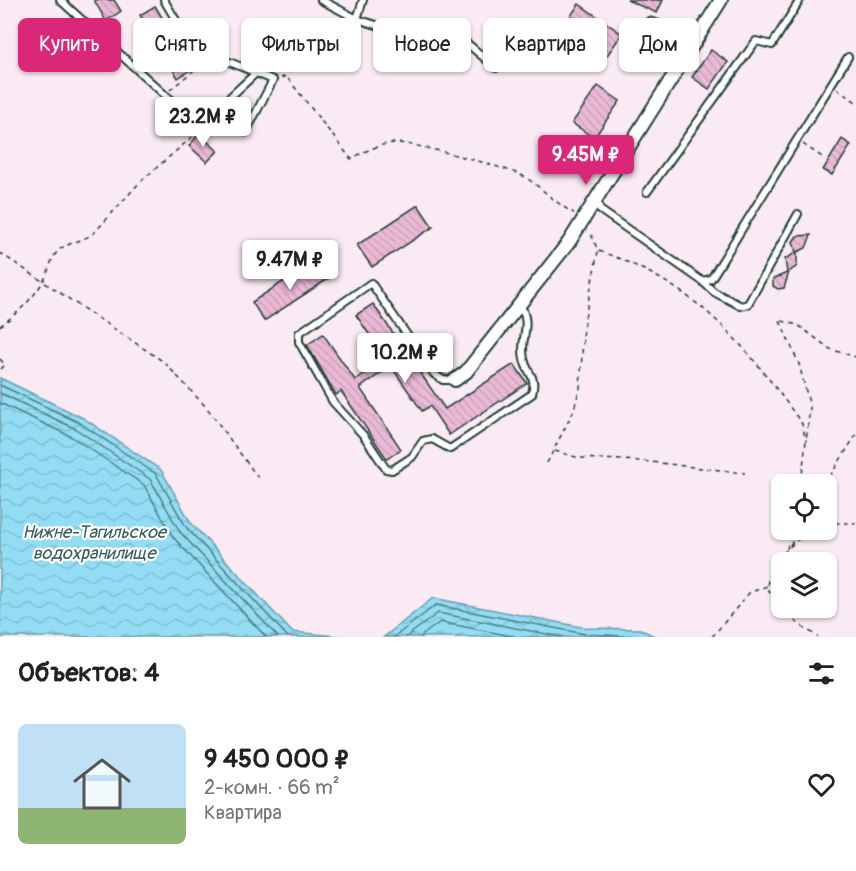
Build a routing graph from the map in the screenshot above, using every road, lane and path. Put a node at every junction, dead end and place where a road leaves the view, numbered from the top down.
1 (60, 0) edge
2 (164, 0) edge
3 (321, 0) edge
4 (363, 0) edge
5 (721, 0) edge
6 (800, 0) edge
7 (176, 18) edge
8 (355, 18) edge
9 (357, 18) edge
10 (361, 20) edge
11 (699, 34) edge
12 (483, 57) edge
13 (848, 57) dead end
14 (191, 72) edge
15 (257, 72) joint
16 (675, 72) edge
17 (273, 80) junction
18 (830, 85) junction
19 (165, 94) junction
20 (856, 102) edge
21 (202, 123) junction
22 (246, 132) dead end
23 (796, 140) junction
24 (822, 157) dead end
25 (647, 192) dead end
26 (597, 197) junction
27 (798, 214) dead end
28 (584, 217) junction
29 (598, 251) junction
30 (0, 253) edge
31 (44, 280) junction
32 (702, 281) junction
33 (520, 304) junction
34 (0, 326) edge
35 (856, 357) edge
36 (0, 359) edge
37 (0, 370) edge
38 (455, 380) joint
39 (856, 435) edge
40 (806, 441) junction
41 (554, 451) junction
42 (547, 463) dead end
43 (745, 473) dead end
44 (802, 474) edge
45 (831, 474) edge
46 (259, 479) dead end
47 (837, 523) edge
48 (856, 523) edge
49 (789, 540) edge
50 (794, 540) edge
51 (799, 540) edge
52 (786, 551) junction
53 (767, 586) junction
54 (771, 592) edge
55 (791, 618) edge
56 (711, 637) edge
57 (818, 637) edge

1 - 19 lane
2 - 7 lane
3 - 8 lane
4 - 9 lane
5 - 11 street
6 - 25 lane
10 - 12 lane
13 - 18 lane
14 - 19 path
15 - 17 lane
15 - 21 lane
16 - 26 street
17 - 22 lane
17 - 28 path
18 - 20 path
18 - 23 lane
19 - 21 lane
21 - 31 path
23 - 24 path
23 - 32 lane
26 - 28 street
26 - 32 lane
27 - 32 lane
28 - 29 path
28 - 33 street
29 - 40 path
29 - 41 path
30 - 31 path
31 - 34 path
31 - 46 path
33 - 38 street
33 - 38 lane
35 - 40 path
36 - 37 path
39 - 45 path
40 - 44 path
41 - 42 path
41 - 43 path
47 - 48 path
49 - 52 path
50 - 52 path
51 - 52 path
52 - 53 path
53 - 54 path
53 - 56 path
55 - 57 path

